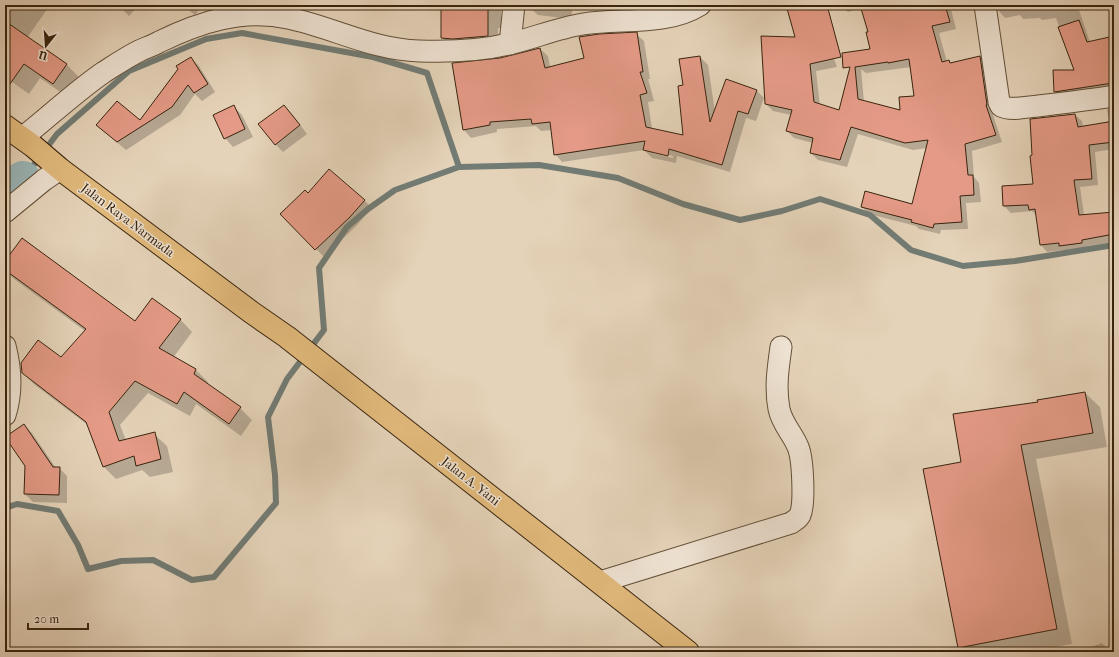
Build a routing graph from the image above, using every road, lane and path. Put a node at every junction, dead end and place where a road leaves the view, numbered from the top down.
1 (514, 5) edge
2 (700, 5) edge
3 (984, 5) edge
4 (207, 14) edge
5 (510, 44) junction
6 (1114, 96) edge
7 (20, 137) edge
8 (56, 166) junction
9 (5, 212) edge
10 (251, 312) joint
11 (5, 346) edge
12 (781, 347) dead end
13 (5, 415) edge
14 (600, 582) junction
15 (688, 652) edge

1 - 5 street
2 - 5 street
3 - 6 street
4 - 5 street
4 - 7 street
7 - 8 highway, Jalan Raya Narmada
8 - 9 street
8 - 10 highway, Jalan Raya Narmada
10 - 14 highway, Jalan A. Yani
11 - 13 street
12 - 14 street
14 - 15 highway, Jalan A. Yani

